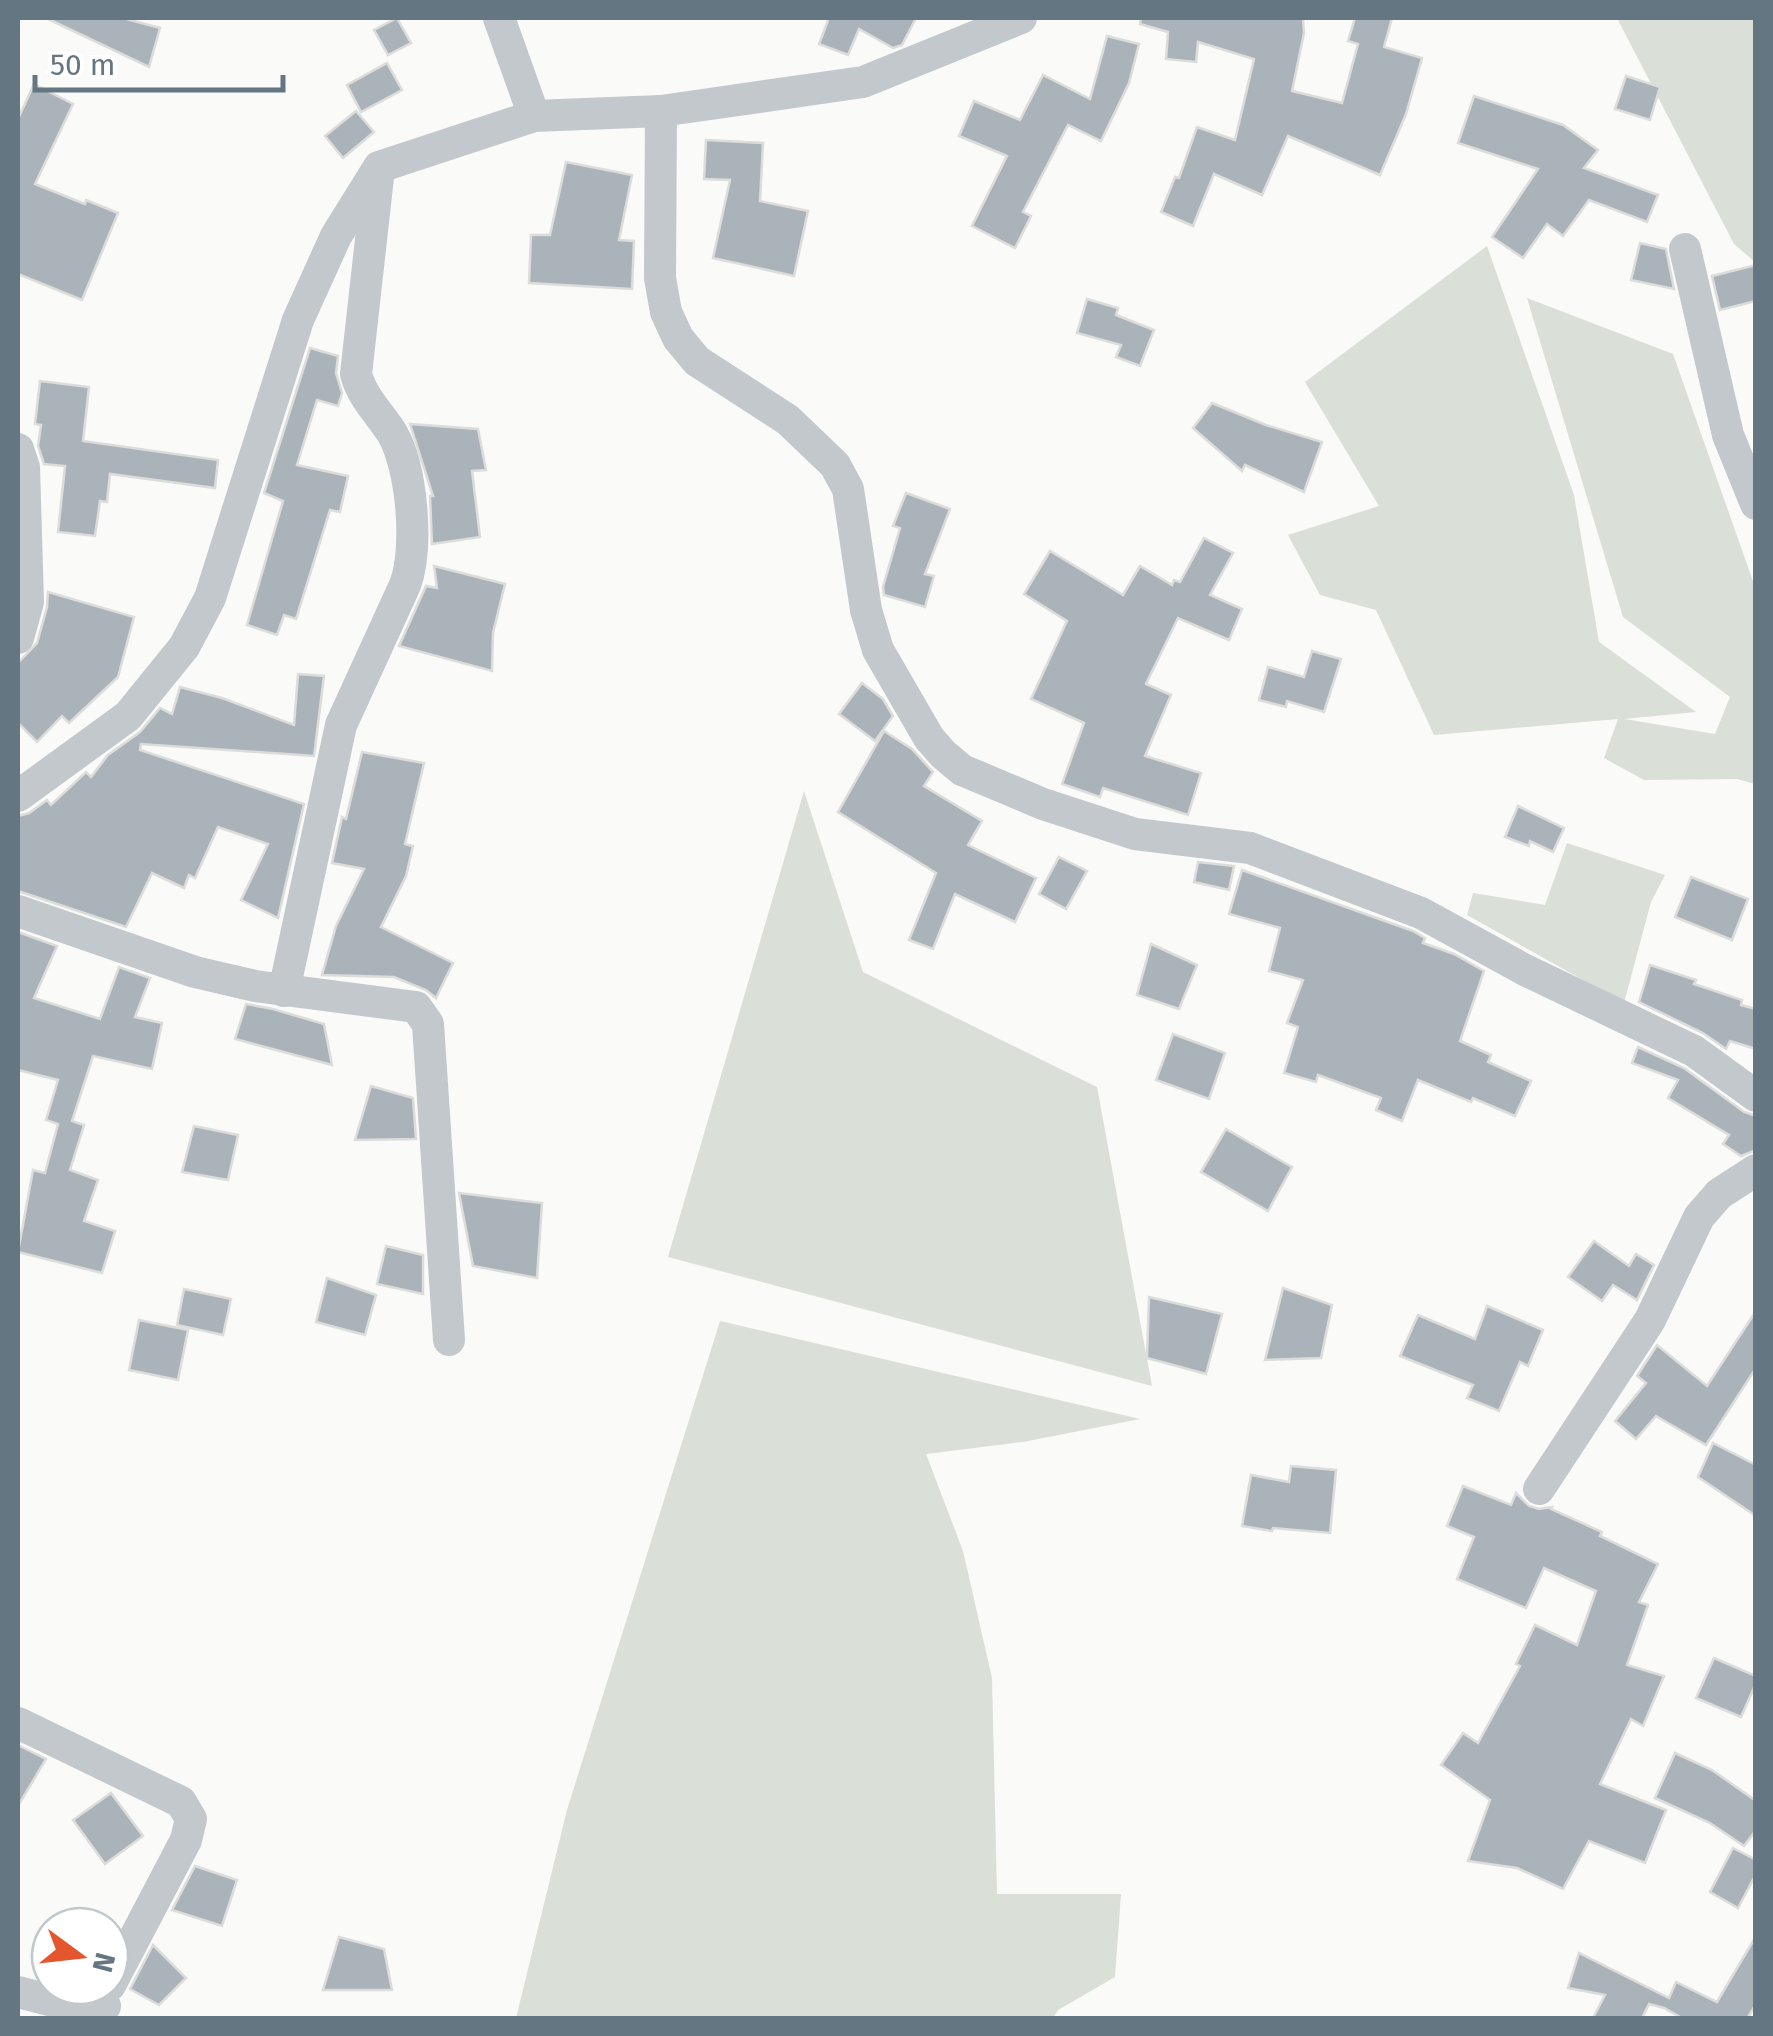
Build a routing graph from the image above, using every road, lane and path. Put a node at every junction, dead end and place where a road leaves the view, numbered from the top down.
1 (499, 18) edge
2 (1021, 18) edge
3 (661, 112) junction
4 (534, 116) junction
5 (379, 167) junction
6 (1684, 249) dead end
7 (18, 449) edge
8 (1756, 504) edge
9 (18, 638) edge
10 (18, 796) edge
11 (18, 911) edge
12 (284, 991) junction
13 (1756, 1096) edge
14 (1756, 1170) edge
15 (449, 1340) dead end
16 (1539, 1489) dead end
17 (18, 1723) edge
18 (130, 1954) edge

1 - 4 street
2 - 3 street
3 - 4 street
3 - 13 street
4 - 5 street
5 - 10 street
5 - 12 street
6 - 8 street
7 - 9 street
11 - 12 street
12 - 15 street
14 - 16 street
17 - 18 street

